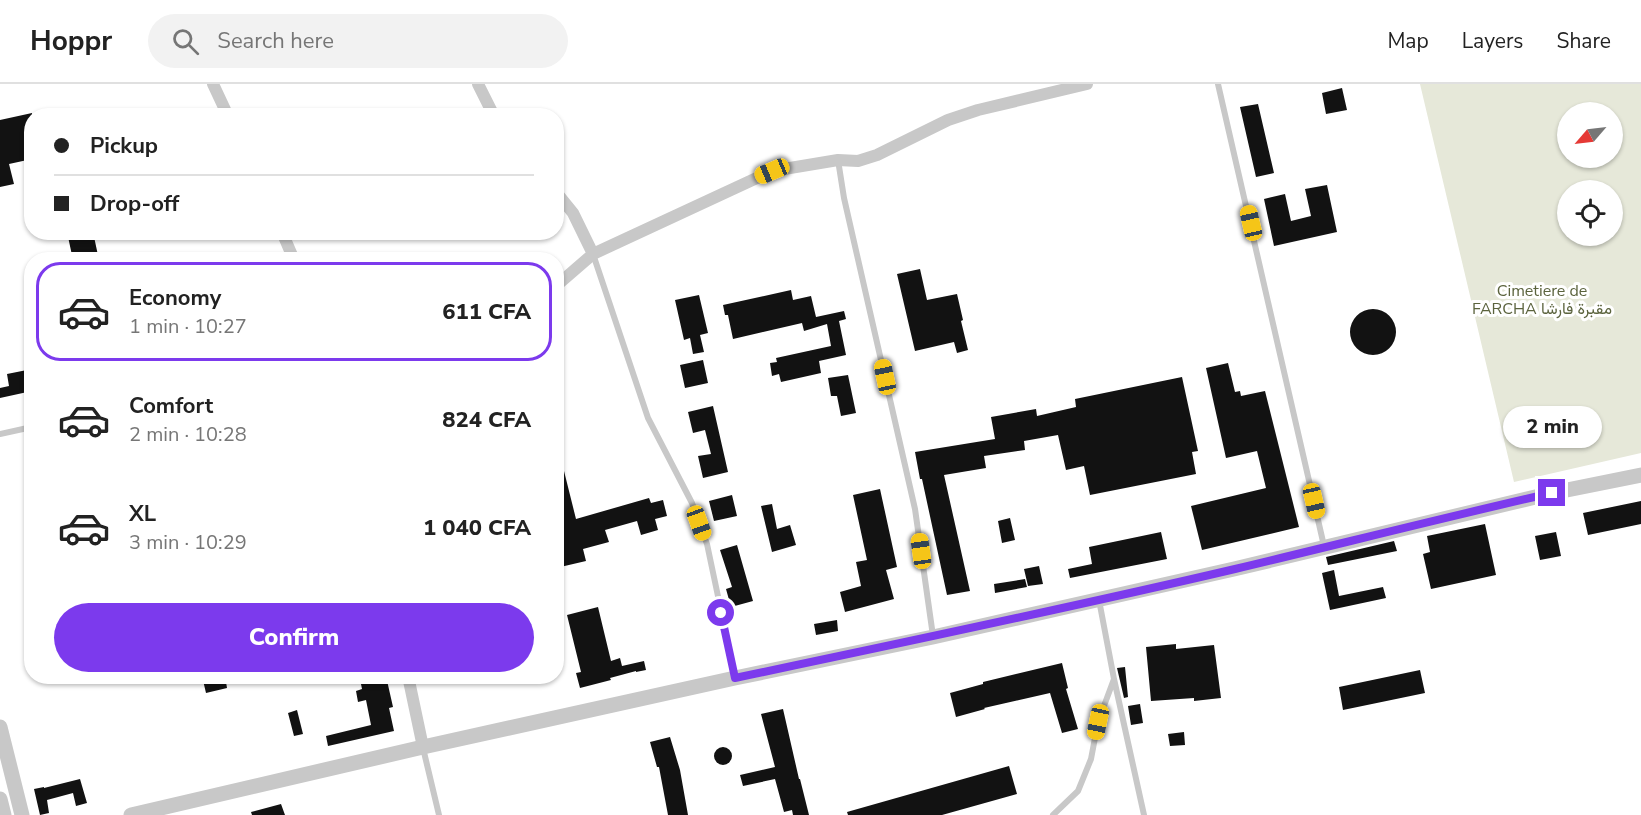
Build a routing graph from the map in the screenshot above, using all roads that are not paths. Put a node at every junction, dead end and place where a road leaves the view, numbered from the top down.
1 (213, 84) edge
2 (478, 84) edge
3 (1087, 84) edge
4 (1218, 84) edge
5 (224, 108) edge
6 (490, 108) edge
7 (838, 160) junction
8 (564, 202) edge
9 (593, 254) junction
10 (564, 279) edge
11 (24, 429) edge
12 (0, 434) edge
13 (1641, 475) edge
14 (1324, 547) junction
15 (1099, 599) junction
16 (933, 637) junction
17 (735, 678) junction
18 (1114, 679) junction
19 (410, 684) edge
20 (0, 727) edge
21 (423, 747) junction
22 (0, 799) edge
23 (4, 815) edge
24 (22, 815) edge
25 (130, 815) edge
26 (439, 815) edge
27 (1053, 815) edge
28 (1144, 815) edge

1 - 5 street
2 - 6 street
3 - 7 street
4 - 14 lane
7 - 9 street
7 - 16 lane
8 - 9 street
9 - 10 street
9 - 17 lane
11 - 12 lane
13 - 14 street
14 - 15 street
15 - 16 street
15 - 18 lane
16 - 17 street
17 - 21 street
18 - 27 lane
18 - 28 lane
19 - 21 street
20 - 24 street
21 - 25 street
21 - 26 lane
22 - 23 street

